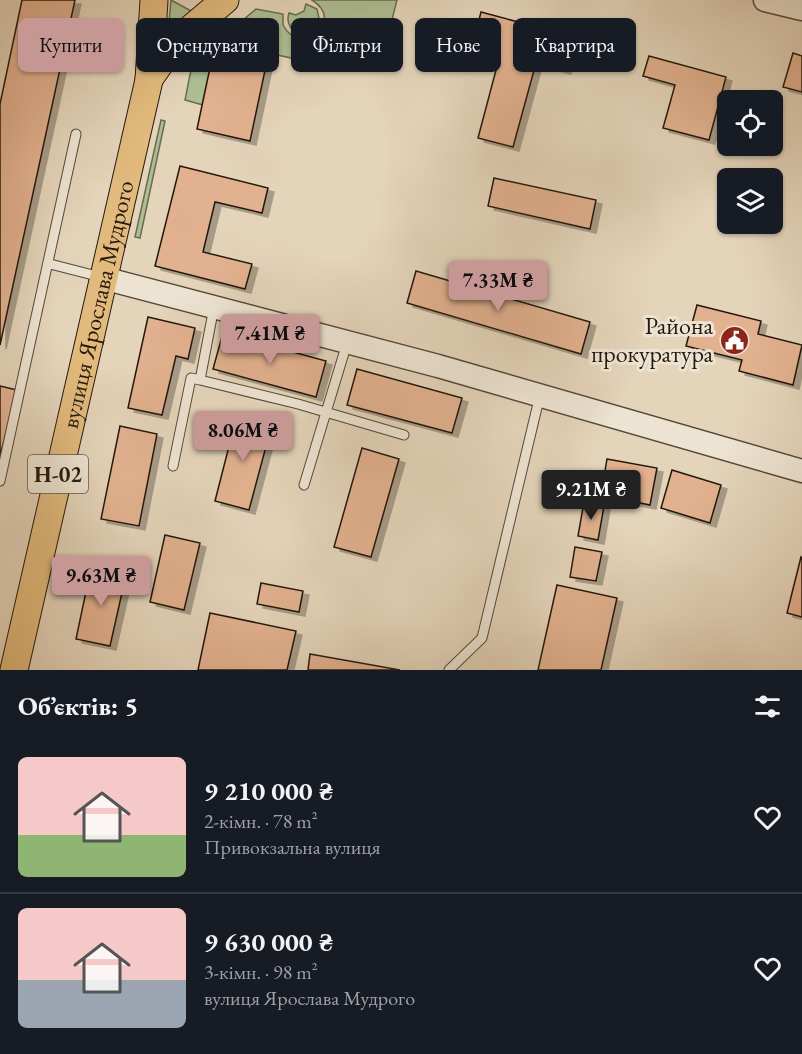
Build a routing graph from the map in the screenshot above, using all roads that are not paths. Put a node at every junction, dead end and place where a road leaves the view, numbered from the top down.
1 (154, 0) edge
2 (225, 0) edge
3 (765, 0) edge
4 (802, 9) edge
5 (149, 80) junction
6 (76, 134) dead end
7 (50, 264) junction
8 (103, 278) junction
9 (214, 307) junction
10 (347, 343) junction
11 (200, 380) junction
12 (540, 395) junction
13 (326, 412) junction
14 (404, 435) dead end
15 (173, 466) dead end
16 (802, 471) edge
17 (0, 482) edge
18 (304, 485) dead end
19 (14, 670) edge
20 (449, 670) edge

1 - 5 main road, вулиця Ярослава Мудрого / Н-02
2 - 5 main road, вулиця Ярослава Мудрого / Н-02
3 - 4 street
5 - 8 main road, вулиця Ярослава Мудрого / Н-02
6 - 7 lane
7 - 8 lane
7 - 17 lane
8 - 9 street
8 - 19 main road, вулиця Ярослава Мудрого / Н-02
9 - 10 street
9 - 11 lane
10 - 12 street
10 - 13 lane
11 - 13 lane
11 - 15 lane
12 - 16 street
12 - 20 lane
13 - 14 lane
13 - 18 lane

